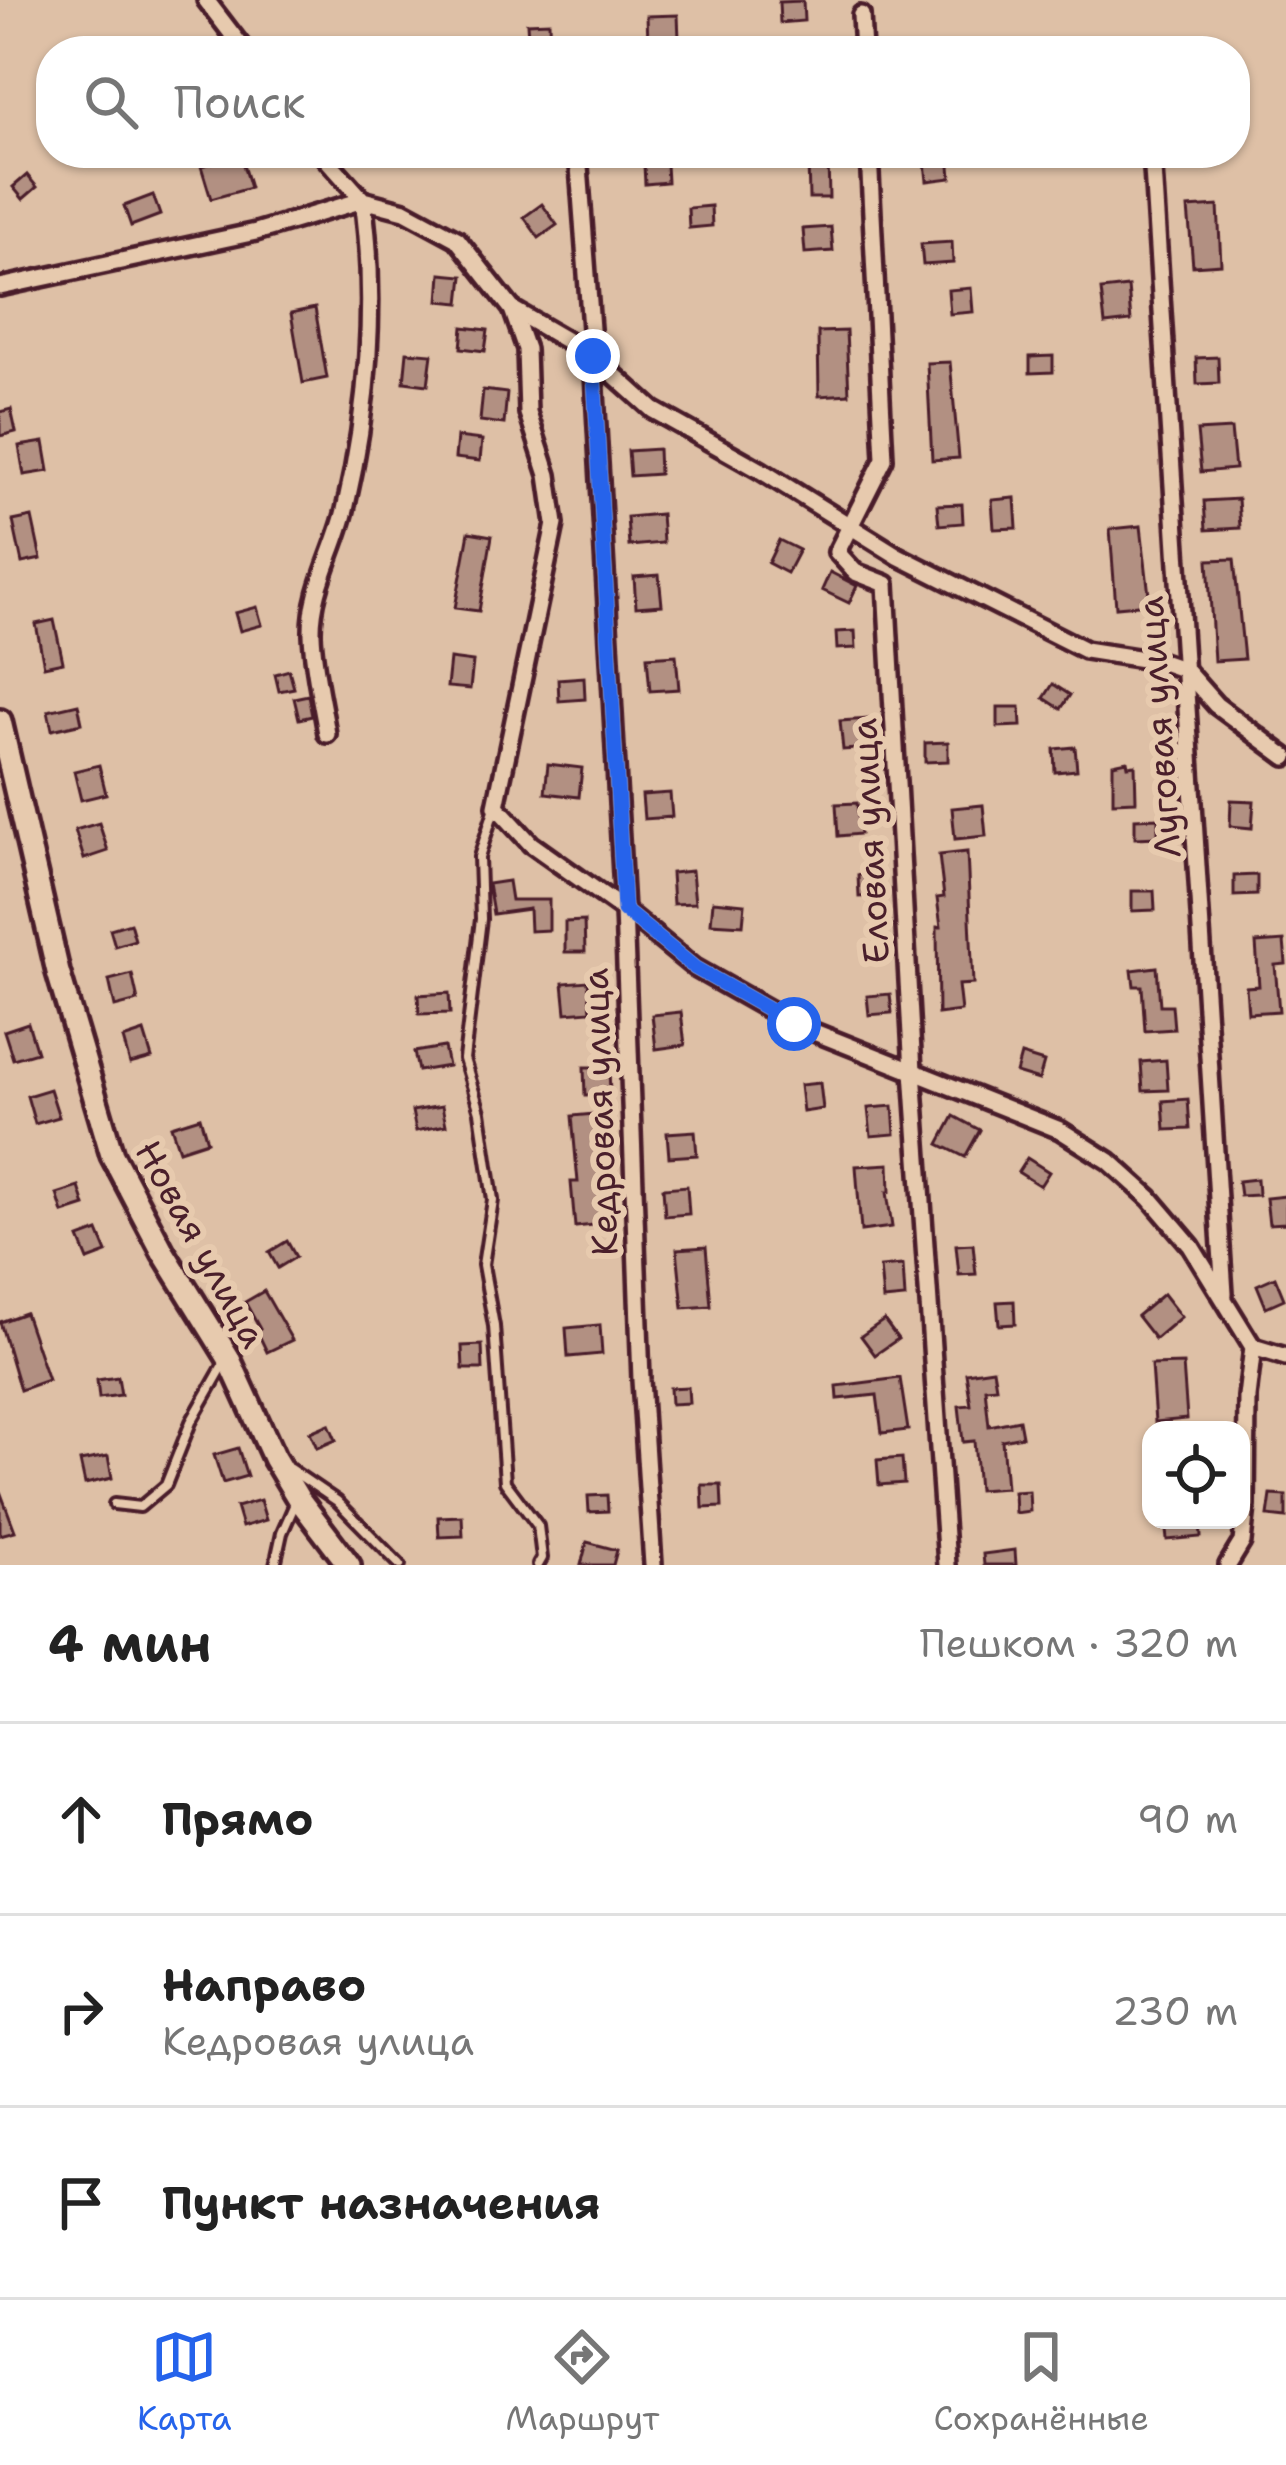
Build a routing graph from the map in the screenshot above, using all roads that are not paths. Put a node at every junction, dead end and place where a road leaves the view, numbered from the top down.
1 (206, 0) edge
2 (861, 15) dead end
3 (234, 36) edge
4 (862, 36) edge
5 (334, 168) edge
6 (579, 168) edge
7 (869, 168) edge
8 (1153, 168) edge
9 (363, 200) junction
10 (0, 287) edge
11 (512, 308) junction
12 (593, 356) junction
13 (848, 526) junction
14 (898, 556) junction
15 (886, 584) junction
16 (1185, 670) junction
17 (0, 721) edge
18 (327, 734) dead end
19 (1286, 757) edge
20 (496, 806) junction
21 (624, 910) junction
22 (913, 1071) junction
23 (1225, 1297) junction
24 (1253, 1347) junction
25 (1286, 1357) edge
26 (228, 1358) junction
27 (274, 1459) junction
28 (298, 1498) junction
29 (114, 1504) dead end
30 (274, 1565) edge
31 (349, 1565) edge
32 (400, 1565) edge
33 (538, 1565) edge
34 (653, 1565) edge
35 (947, 1565) edge
36 (1228, 1565) edge

1 - 3 street
2 - 4 street
5 - 9 street
6 - 12 street, Кедровая улица
7 - 13 street
8 - 16 street, Луговая улица
9 - 10 street
9 - 11 street
9 - 18 street
11 - 12 street
11 - 20 street
12 - 13 street
12 - 21 street, Кедровая улица
13 - 14 street
13 - 15 street
14 - 15 street
14 - 16 street
15 - 22 street, Еловая улица
16 - 19 street
16 - 23 street, Луговая улица
17 - 26 street, Новая улица
20 - 21 street
20 - 33 lane
21 - 22 street
21 - 34 street, Кедровая улица
22 - 23 street
22 - 35 street, Еловая улица
23 - 24 street
24 - 25 street
24 - 36 street
26 - 27 street, Новая улица
26 - 29 lane
27 - 28 street, Новая улица
27 - 32 lane
28 - 30 lane
28 - 31 street, Новая улица

